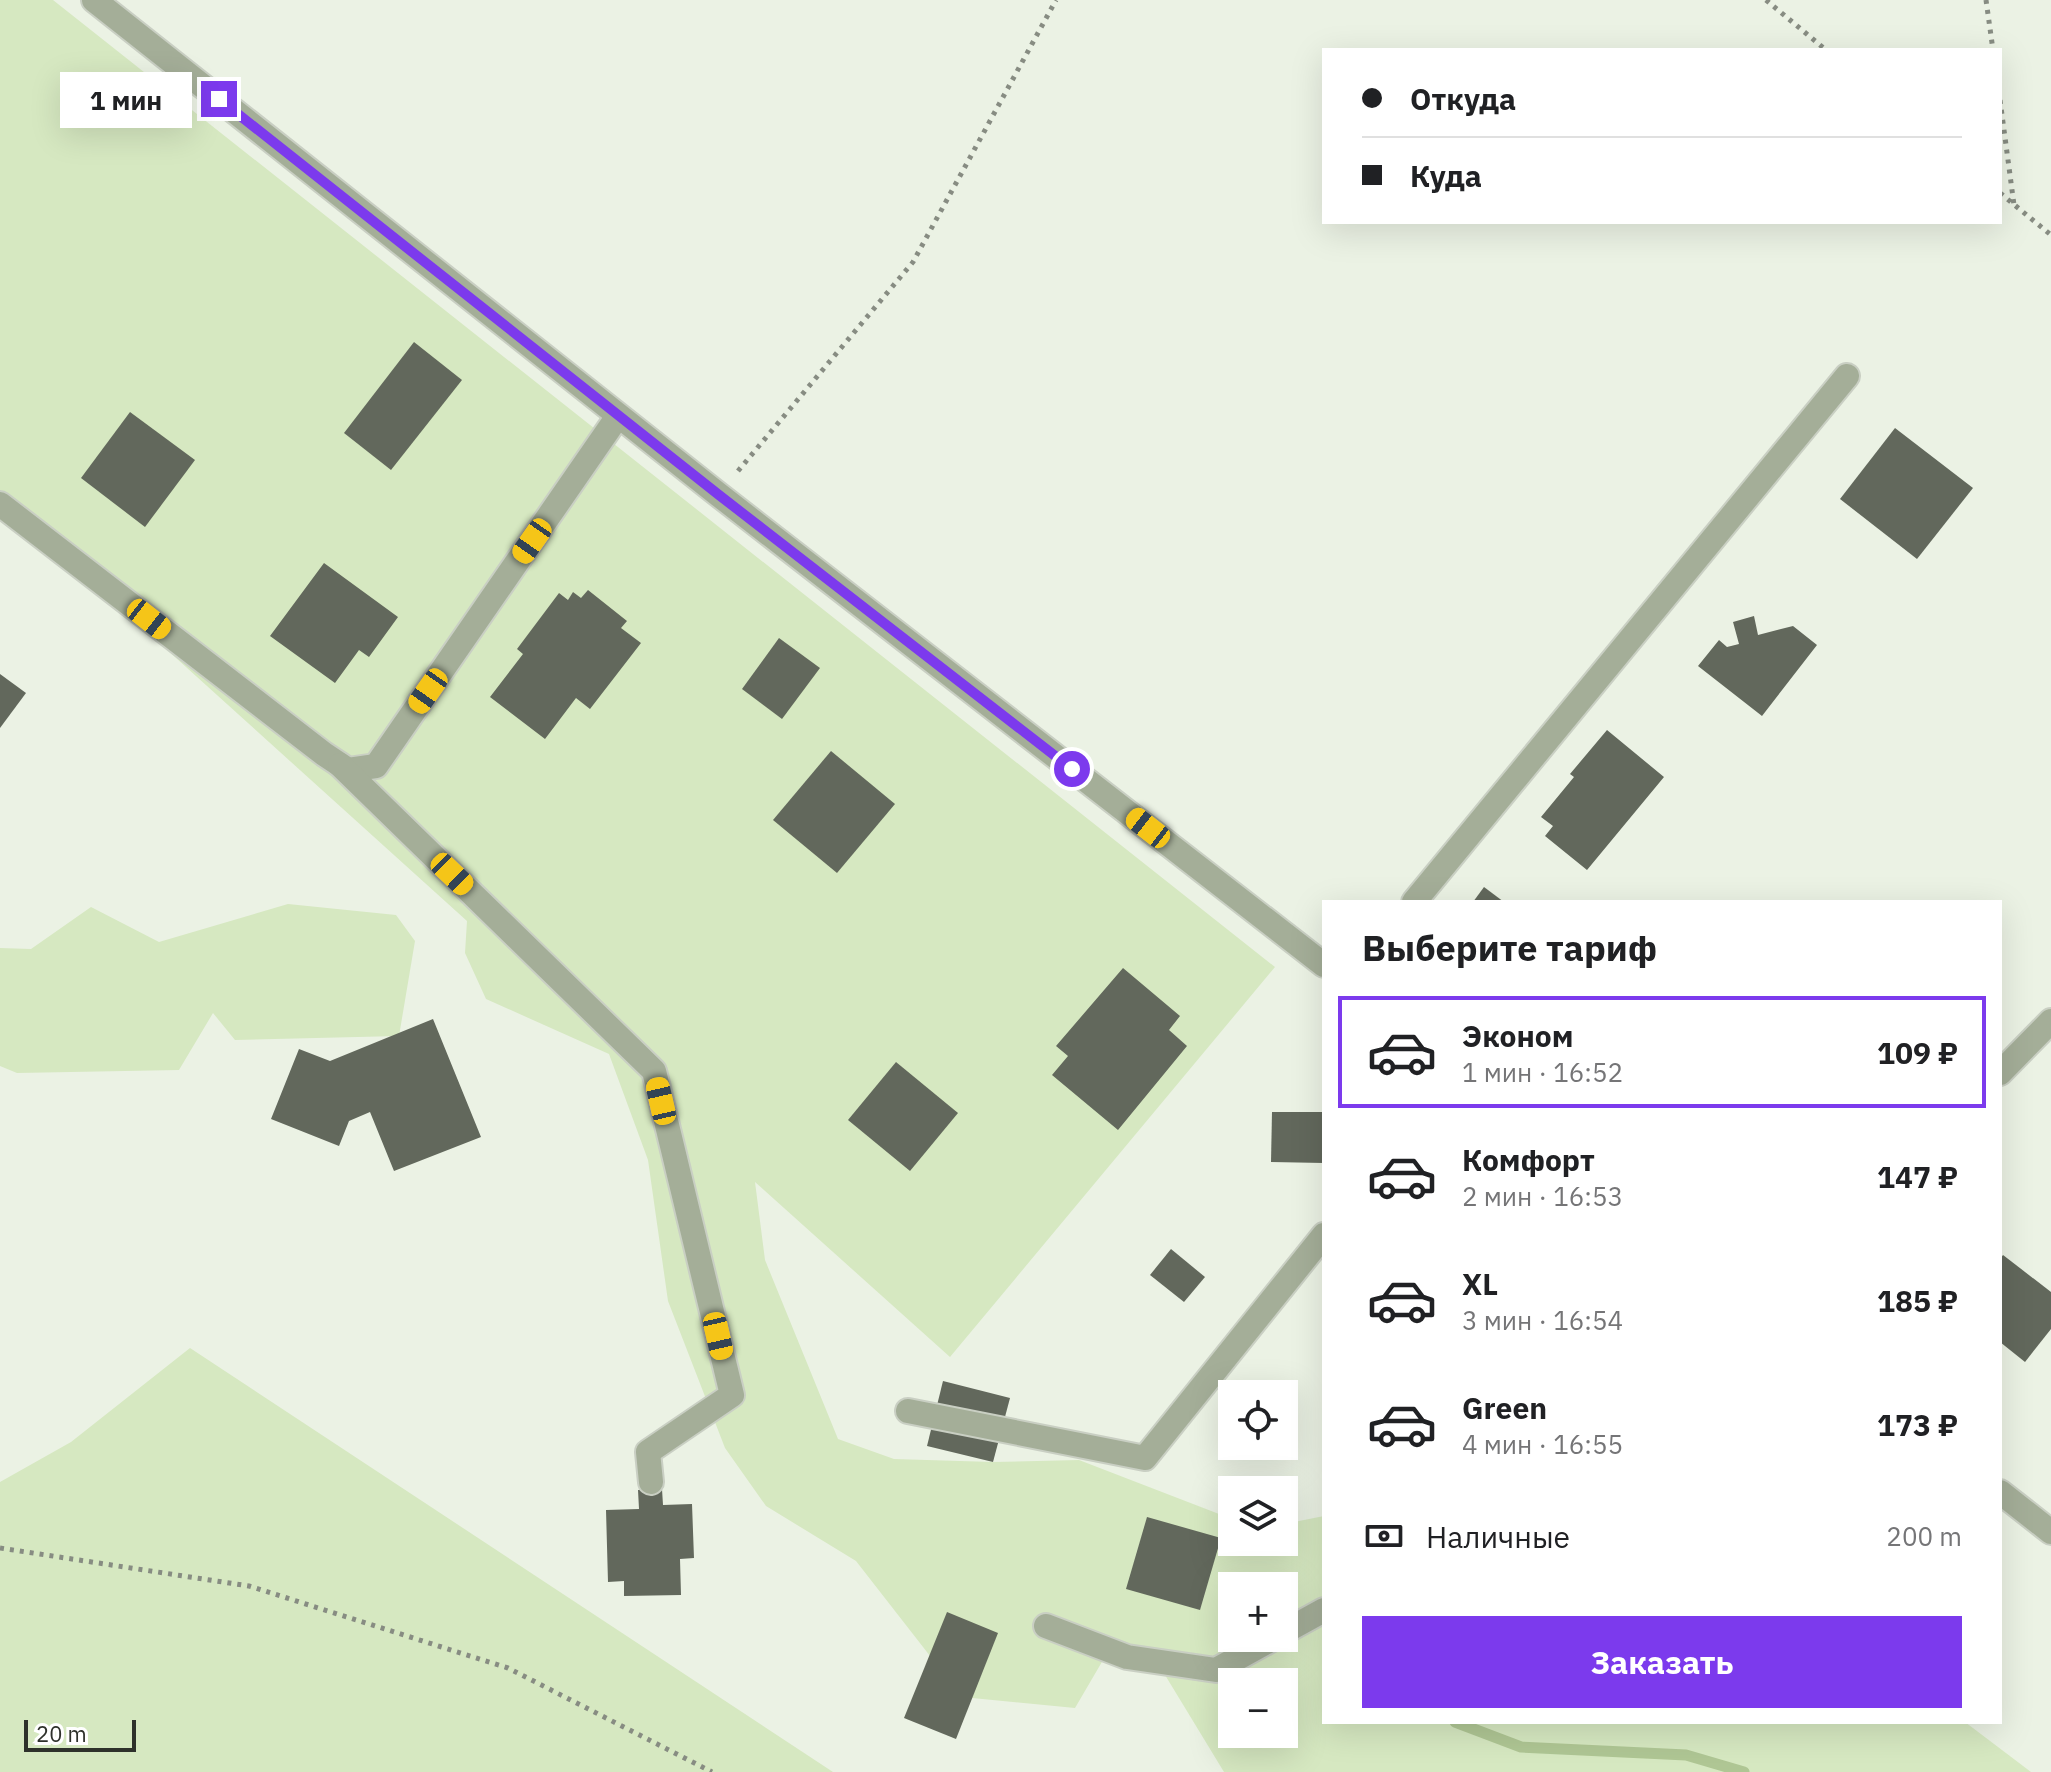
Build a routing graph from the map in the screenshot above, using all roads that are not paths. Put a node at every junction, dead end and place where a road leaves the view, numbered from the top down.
1 (94, 0) edge
2 (1847, 376) dead end
3 (618, 416) junction
4 (0, 504) edge
5 (340, 765) junction
6 (1416, 900) edge
7 (1322, 963) edge
8 (2051, 1021) edge
9 (2002, 1071) edge
10 (1322, 1237) edge
11 (908, 1411) dead end
12 (651, 1482) dead end
13 (2002, 1494) edge
14 (2051, 1532) edge
15 (1322, 1611) edge
16 (1298, 1624) edge
17 (1046, 1626) dead end
18 (1249, 1652) edge

1 - 3 street
2 - 6 street
3 - 5 street
3 - 7 street
4 - 5 street
5 - 12 street
8 - 9 street
10 - 11 street
13 - 14 street
15 - 16 street
17 - 18 street

